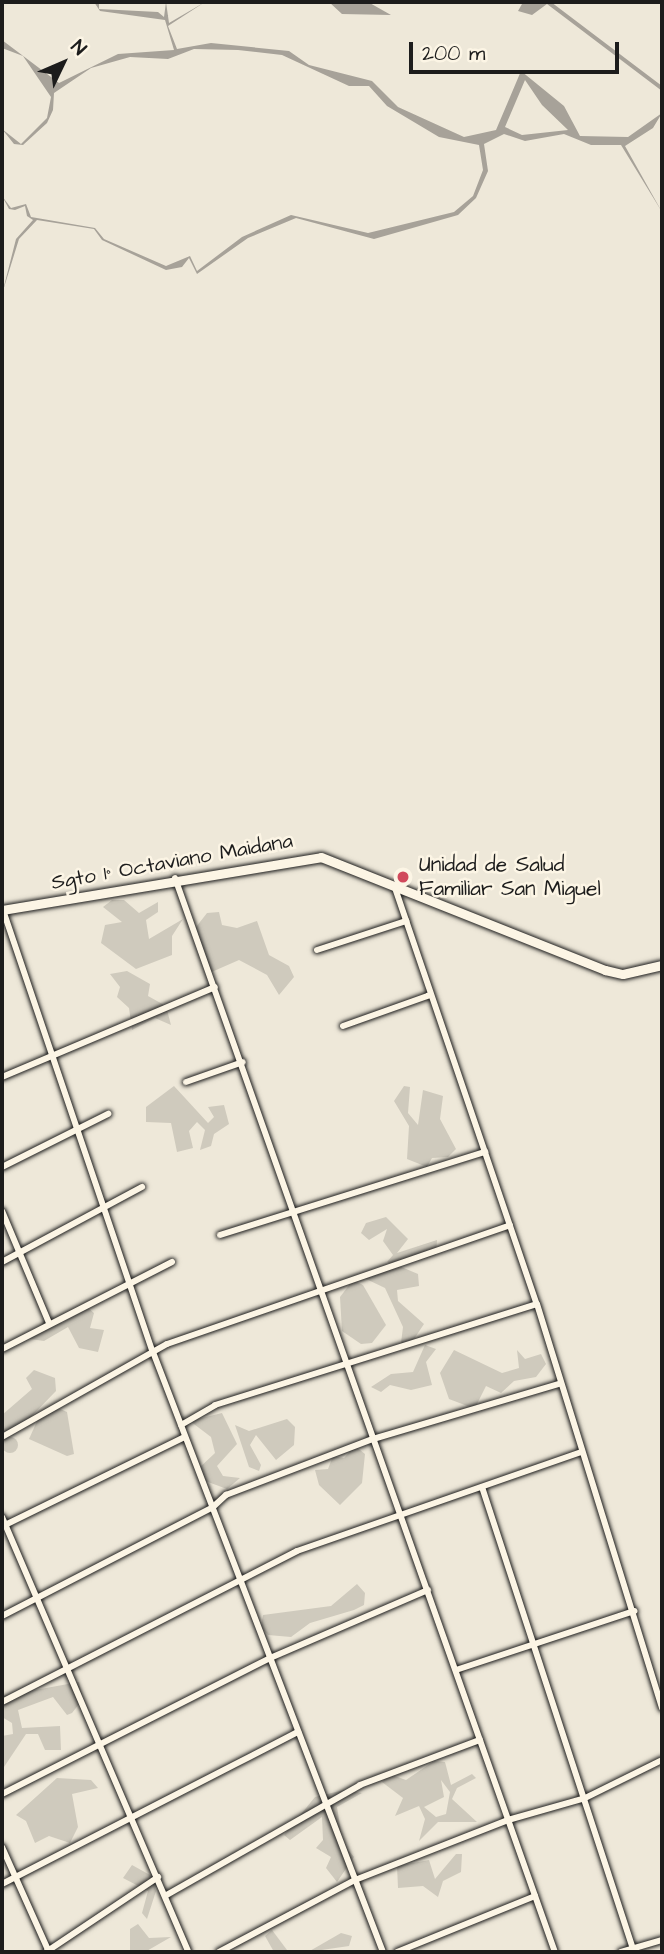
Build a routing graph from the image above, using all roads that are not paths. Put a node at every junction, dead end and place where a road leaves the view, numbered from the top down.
1 (175, 877) junction
2 (393, 881) junction
3 (2, 910) edge
4 (406, 921) junction
5 (317, 950) dead end
6 (662, 965) edge
7 (215, 987) junction
8 (430, 995) junction
9 (343, 1026) dead end
10 (51, 1051) junction
11 (243, 1062) junction
12 (2, 1077) edge
13 (186, 1082) dead end
14 (108, 1114) dead end
15 (78, 1127) junction
16 (485, 1152) junction
17 (2, 1167) edge
18 (142, 1187) dead end
19 (106, 1203) junction
20 (296, 1208) junction
21 (2, 1210) edge
22 (510, 1225) junction
23 (220, 1235) dead end
24 (20, 1253) junction
25 (2, 1262) edge
26 (172, 1262) dead end
27 (130, 1281) junction
28 (320, 1286) junction
29 (537, 1304) junction
30 (49, 1324) junction
31 (2, 1349) edge
32 (153, 1352) junction
33 (346, 1366) junction
34 (559, 1384) junction
35 (181, 1425) junction
36 (2, 1437) edge
37 (185, 1437) junction
38 (373, 1439) junction
39 (581, 1452) junction
40 (482, 1487) junction
41 (213, 1507) junction
42 (399, 1513) junction
43 (2, 1517) edge
44 (5, 1525) junction
45 (239, 1579) junction
46 (428, 1590) junction
47 (37, 1598) junction
48 (634, 1611) junction
49 (2, 1616) edge
50 (534, 1641) junction
51 (270, 1658) junction
52 (456, 1670) junction
53 (68, 1671) junction
54 (2, 1702) edge
55 (662, 1708) edge
56 (298, 1732) junction
57 (480, 1740) junction
58 (103, 1746) junction
59 (662, 1760) edge
60 (2, 1794) edge
61 (585, 1798) junction
62 (327, 1803) junction
63 (133, 1818) junction
64 (509, 1820) junction
65 (2, 1847) edge
66 (16, 1877) junction
67 (158, 1877) junction
68 (355, 1880) junction
69 (2, 1884) edge
70 (165, 1896) junction
71 (535, 1896) junction
72 (662, 1940) edge
73 (633, 1950) edge
74 (48, 1952) edge
75 (188, 1952) edge
76 (219, 1952) edge
77 (383, 1952) edge
78 (397, 1952) edge
79 (555, 1952) edge
80 (621, 1952) edge

1 - 2 main road, Sgto 1° Octaviano Maidana
1 - 3 main road, Sgto 1° Octaviano Maidana
1 - 7 street
2 - 4 street
2 - 6 main road, Sgto 1° Octaviano Maidana
3 - 10 street
4 - 5 street
4 - 8 street
7 - 10 street
7 - 11 street
8 - 9 street
8 - 16 street
10 - 12 street
10 - 15 street
11 - 13 street
11 - 20 street
14 - 15 street
15 - 17 street
15 - 19 street
16 - 20 street
16 - 22 street
18 - 19 street
19 - 24 street
19 - 27 street
20 - 23 street
20 - 28 street
21 - 24 street
22 - 28 street
22 - 29 street
24 - 25 street
24 - 30 street
26 - 27 street
27 - 30 street
27 - 32 street
28 - 32 street
28 - 33 street
29 - 33 street
29 - 34 street
30 - 31 street
32 - 35 street
32 - 36 street
33 - 35 street
33 - 38 street
34 - 38 street
34 - 39 street
35 - 37 street
37 - 41 street
37 - 44 street
38 - 41 street
38 - 42 street
39 - 40 street
39 - 48 street
40 - 42 street
40 - 50 street
41 - 45 street
41 - 47 street
42 - 45 street
42 - 46 street
43 - 44 street
44 - 47 street
45 - 51 street
45 - 53 street
46 - 51 street
46 - 52 street
47 - 49 street
47 - 53 street
48 - 50 street
48 - 55 street
50 - 52 street
50 - 61 street
51 - 56 street
51 - 58 street
52 - 57 street
53 - 54 street
53 - 58 street
56 - 62 street
56 - 63 street
57 - 62 street
57 - 64 street
58 - 60 street
58 - 63 street
59 - 61 street
61 - 64 street
61 - 73 street
62 - 68 street
62 - 70 street
63 - 66 street
63 - 67 street
64 - 68 street
64 - 71 street
65 - 66 street
66 - 69 street
66 - 74 street
67 - 70 street
67 - 74 street
68 - 76 street
68 - 77 street
70 - 75 street
71 - 78 street
71 - 79 street
72 - 73 street
73 - 80 street

